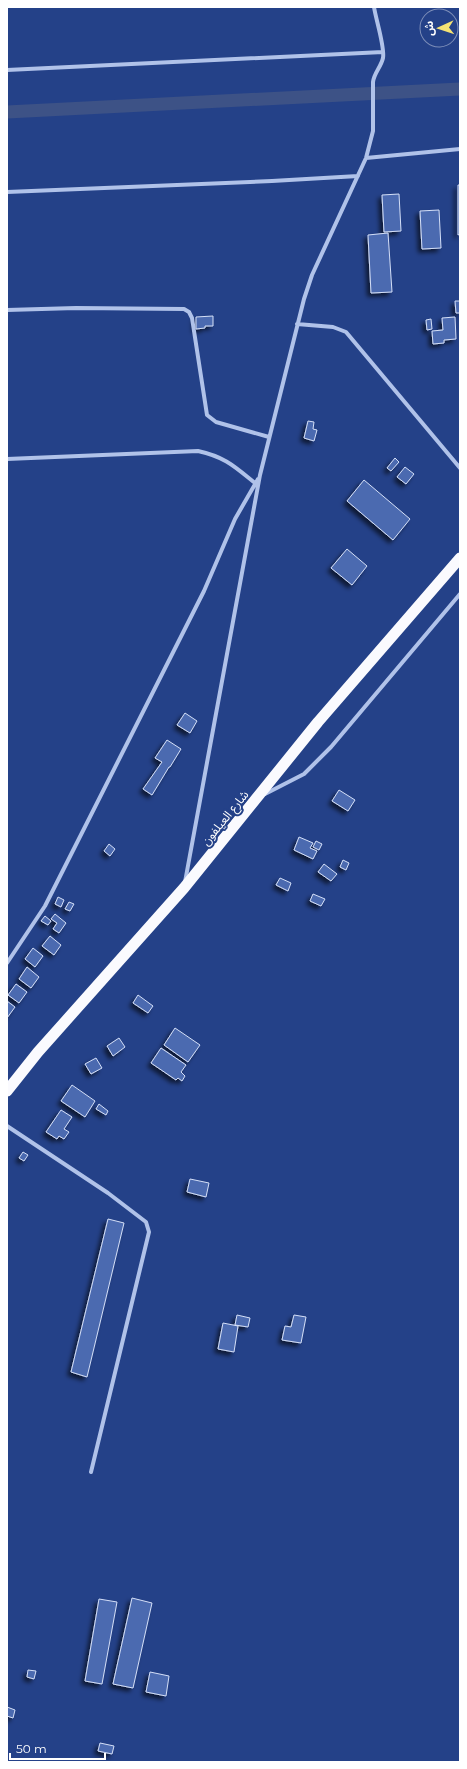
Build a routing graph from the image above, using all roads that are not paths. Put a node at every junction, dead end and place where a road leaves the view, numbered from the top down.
1 (374, 7) edge
2 (383, 52) junction
3 (7, 70) edge
4 (460, 149) edge
5 (366, 158) junction
6 (358, 176) junction
7 (7, 192) edge
8 (7, 310) edge
9 (297, 324) junction
10 (269, 437) junction
11 (7, 459) edge
12 (460, 468) edge
13 (260, 475) junction
14 (255, 483) junction
15 (460, 558) edge
16 (460, 594) edge
17 (258, 797) junction
18 (184, 888) junction
19 (7, 963) edge
20 (7, 1091) edge
21 (7, 1126) edge
22 (91, 1472) dead end

1 - 2 street
2 - 3 street
2 - 5 street
4 - 5 street
5 - 6 street
6 - 7 street
6 - 9 street
8 - 10 street
9 - 10 street
9 - 12 street
10 - 13 street
11 - 14 street
13 - 14 street
13 - 18 street
14 - 19 street
15 - 17 highway, شارع العيلفون
16 - 17 street
17 - 18 highway, شارع العيلفون
18 - 20 highway, شارع العيلفون
21 - 22 street

